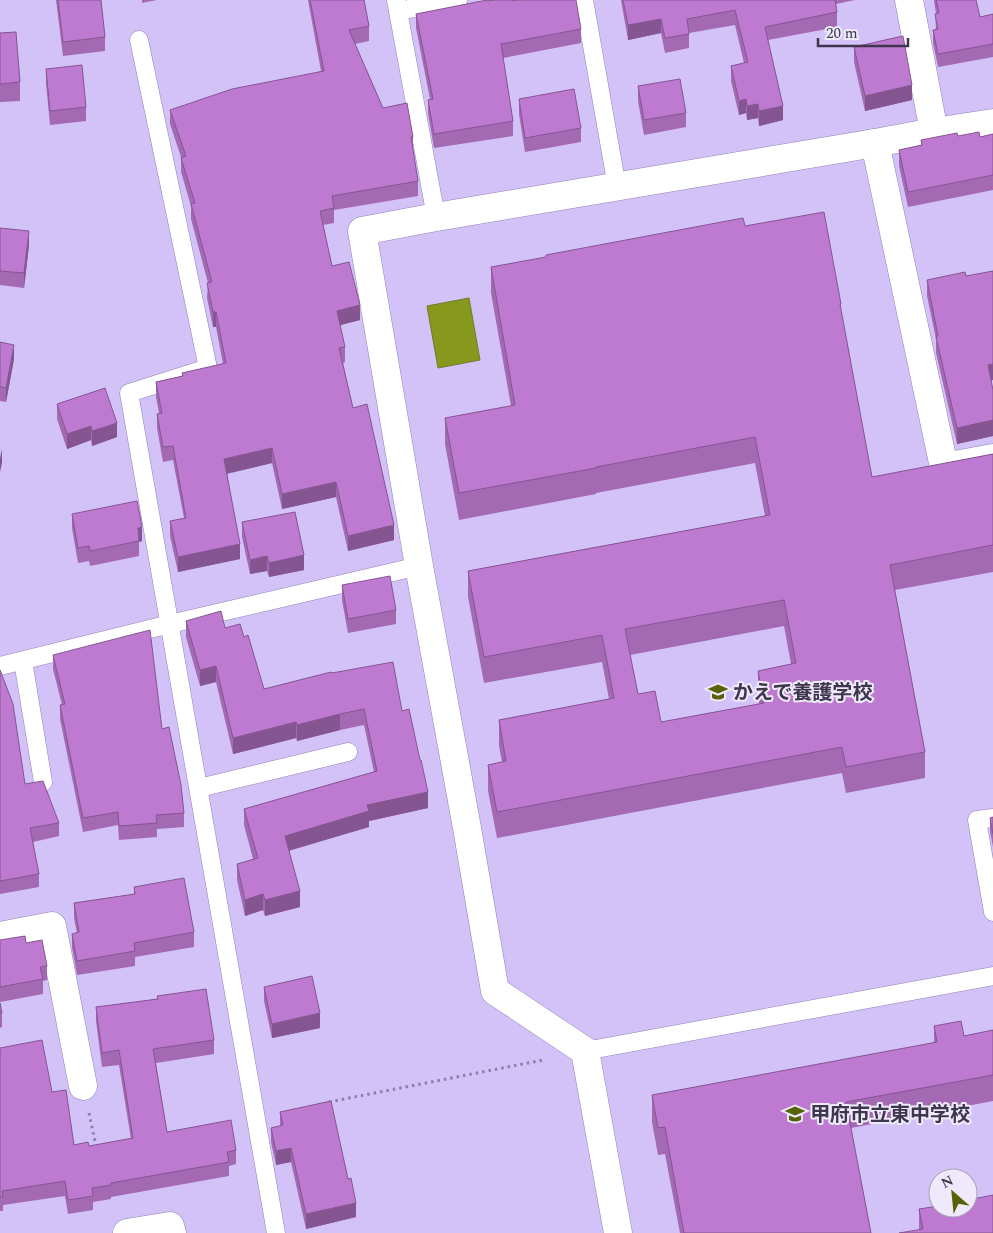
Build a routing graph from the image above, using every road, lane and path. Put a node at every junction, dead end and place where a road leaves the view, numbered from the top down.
1 (458, 0) edge
2 (584, 0) edge
3 (908, 0) edge
4 (397, 5) edge
5 (139, 40) dead end
6 (993, 123) edge
7 (934, 132) junction
8 (875, 143) junction
9 (618, 186) junction
10 (436, 217) junction
11 (993, 458) edge
12 (419, 566) junction
13 (170, 624) junction
14 (23, 660) junction
15 (0, 666) edge
16 (348, 752) dead end
17 (43, 782) edge
18 (199, 788) junction
19 (993, 818) edge
20 (993, 912) edge
21 (0, 936) edge
22 (993, 976) edge
23 (586, 1051) junction
24 (83, 1086) dead end
25 (321, 1104) edge
26 (96, 1146) edge
27 (87, 1148) edge
28 (127, 1233) edge
29 (172, 1233) edge
30 (276, 1233) edge
31 (618, 1233) edge

1 - 4 lane
2 - 9 lane
3 - 7 street
4 - 10 lane
5 - 13 lane
6 - 7 street
7 - 8 street
8 - 9 street
8 - 11 street
9 - 10 street
10 - 12 street
12 - 13 lane
12 - 23 street
13 - 14 lane
13 - 18 lane
14 - 15 lane
14 - 17 lane
16 - 18 lane
18 - 30 lane
19 - 20 lane
21 - 24 street
22 - 23 lane
23 - 25 path
23 - 31 street
26 - 27 path
28 - 29 street

